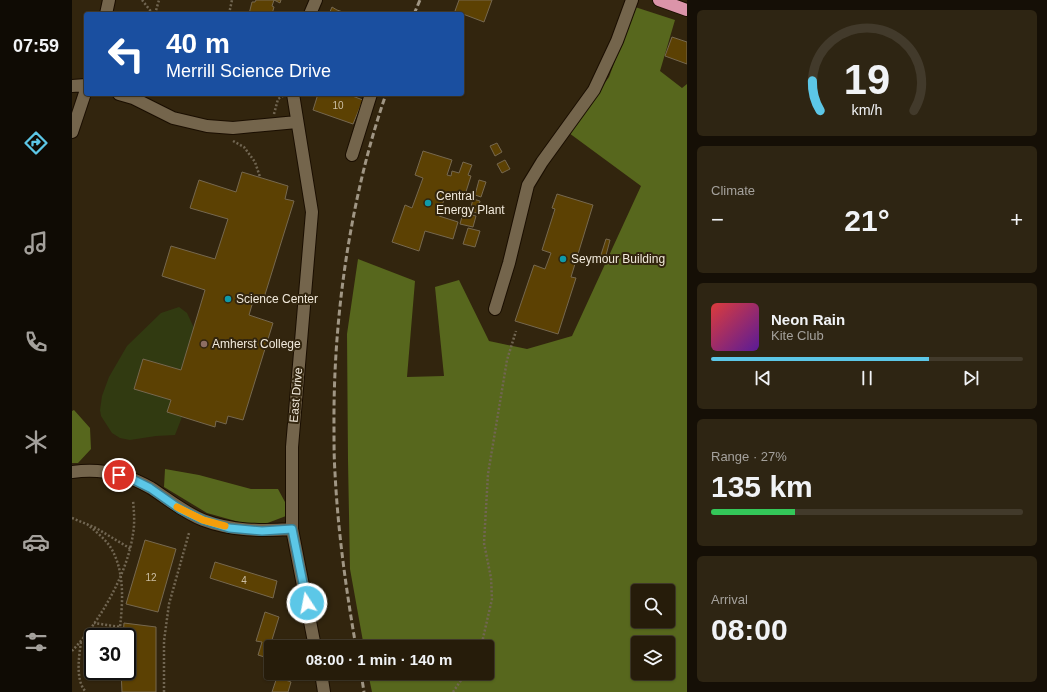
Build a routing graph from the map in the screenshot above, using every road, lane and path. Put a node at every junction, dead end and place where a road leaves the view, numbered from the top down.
1 (109, 0) edge
2 (142, 0) edge
3 (159, 0) edge
4 (232, 0) edge
5 (316, 0) edge
6 (632, 0) edge
7 (659, 0) edge
8 (687, 10) edge
9 (106, 12) edge
10 (152, 12) edge
11 (155, 12) edge
12 (229, 12) edge
13 (311, 12) edge
14 (84, 85) edge
15 (72, 86) edge
16 (84, 96) edge
17 (126, 96) edge
18 (286, 96) edge
19 (289, 96) edge
20 (370, 96) edge
21 (272, 118) dead end
22 (297, 122) junction
23 (72, 132) edge
24 (232, 140) dead end
25 (352, 155) dead end
26 (260, 177) dead end
27 (495, 309) dead end
28 (516, 331) dead end
29 (72, 472) edge
30 (133, 500) dead end
31 (72, 518) edge
32 (87, 524) junction
33 (292, 529) junction
34 (189, 533) dead end
35 (131, 548) junction
36 (120, 576) junction
37 (94, 623) junction
38 (314, 640) edge
39 (483, 640) edge
40 (81, 641) junction
41 (72, 651) edge
42 (321, 680) edge
43 (461, 680) edge
44 (86, 692) edge
45 (164, 692) edge
46 (324, 692) edge
47 (453, 692) edge

1 - 9 street
2 - 10 path
3 - 11 path
4 - 12 path
5 - 13 street
6 - 27 street
7 - 8 highway
14 - 15 street
16 - 23 street
17 - 22 street
18 - 21 path
19 - 22 street, East Drive
20 - 25 street
22 - 33 street, East Drive
24 - 26 path
28 - 39 path
29 - 33 street
30 - 35 path
31 - 32 path
32 - 35 path
32 - 36 path
33 - 38 street, East Drive
34 - 45 path
35 - 36 path
36 - 37 path
36 - 37 path
37 - 40 path
40 - 41 path
40 - 44 path
42 - 46 street
43 - 47 path

